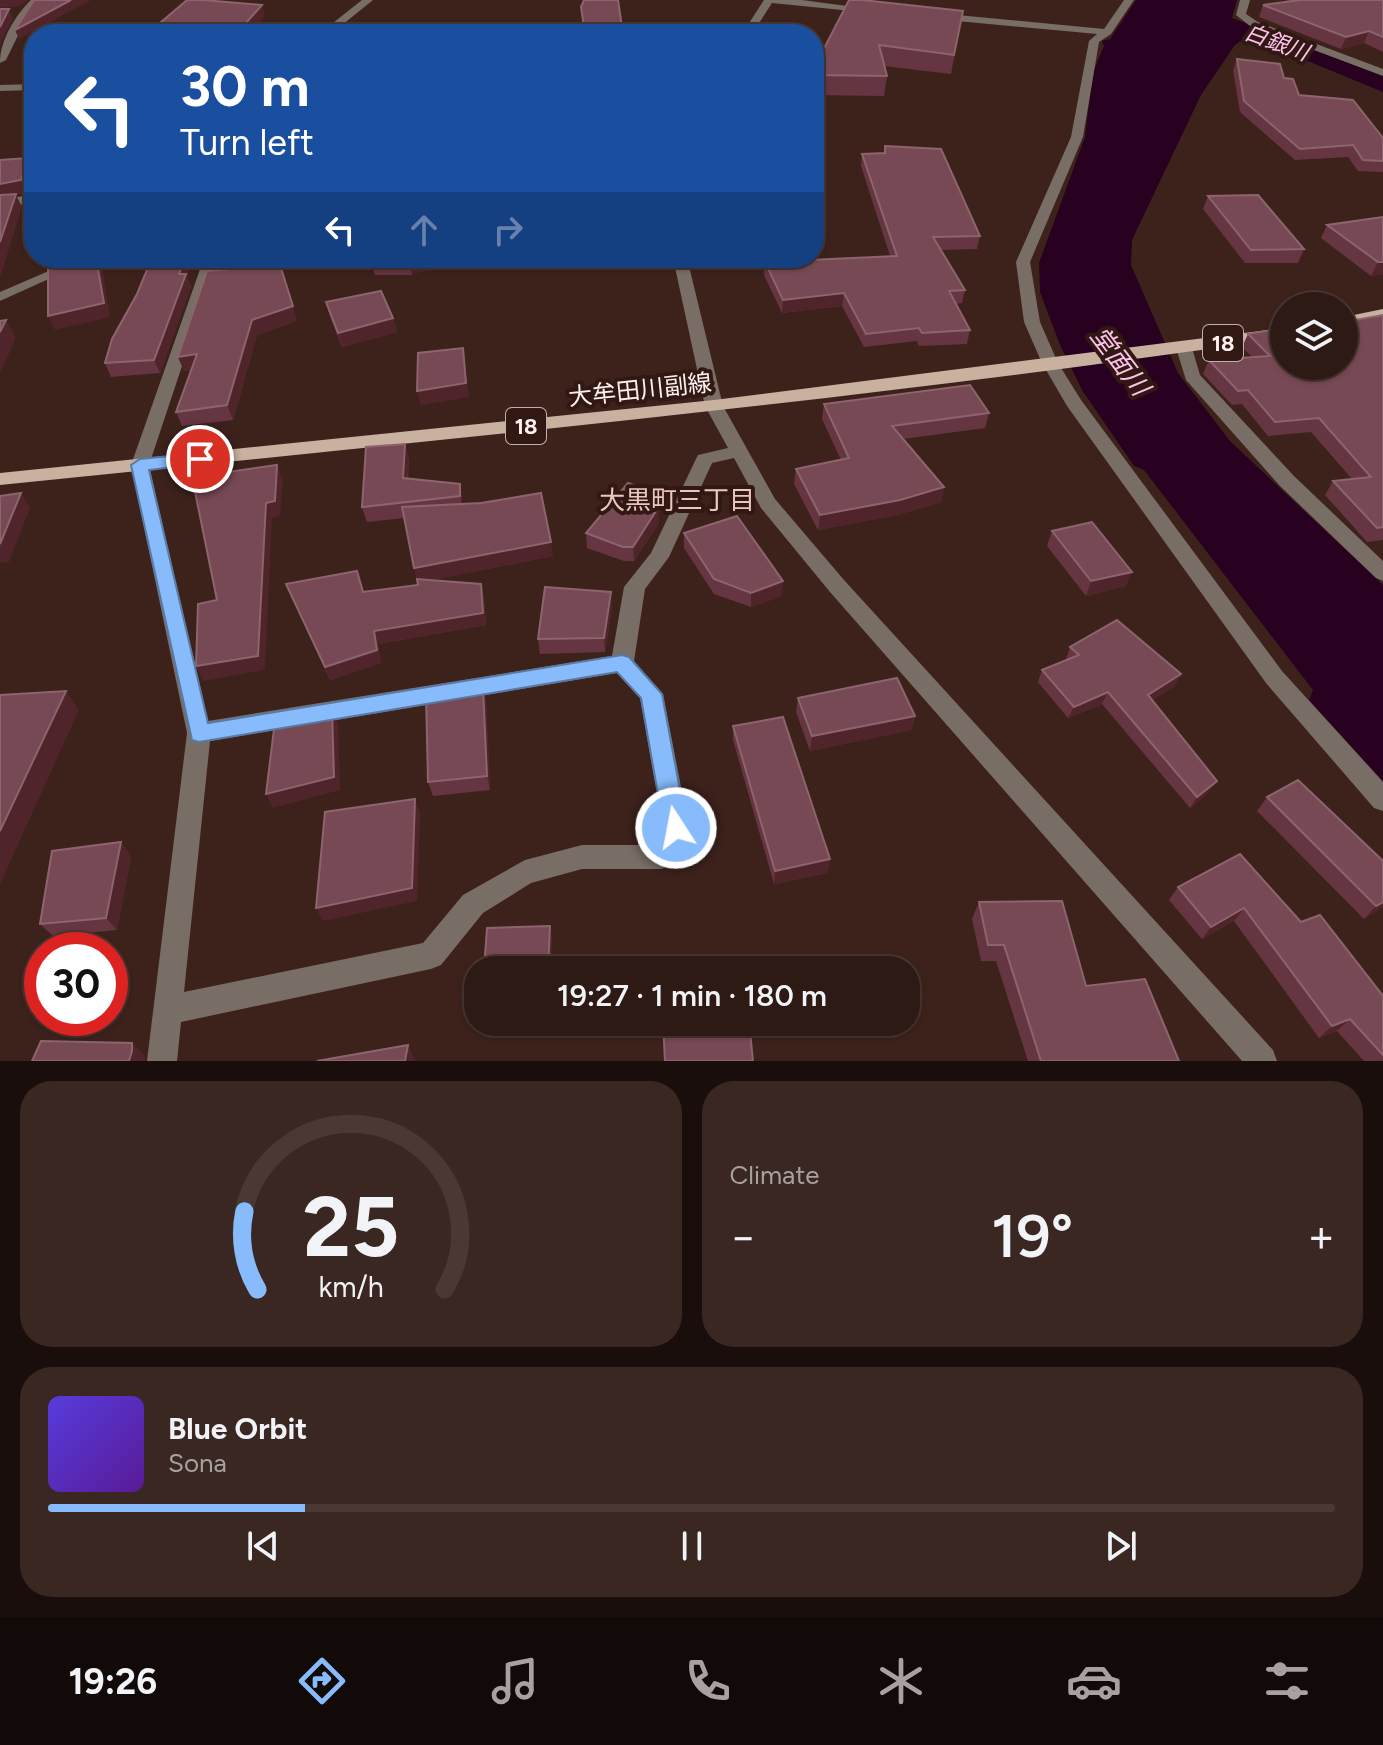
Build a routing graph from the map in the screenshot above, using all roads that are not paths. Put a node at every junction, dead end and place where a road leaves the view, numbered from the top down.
1 (37, 0) edge
2 (368, 0) edge
3 (770, 0) edge
4 (1129, 0) edge
5 (1245, 0) edge
6 (878, 10) edge
7 (924, 15) edge
8 (337, 24) edge
9 (754, 24) edge
10 (1107, 32) junction
11 (4, 46) edge
12 (0, 60) edge
13 (1383, 73) edge
14 (24, 87) edge
15 (0, 88) edge
16 (24, 200) edge
17 (0, 203) edge
18 (66, 268) edge
19 (208, 268) edge
20 (682, 268) edge
21 (0, 297) edge
22 (1383, 314) edge
23 (1358, 319) edge
24 (1270, 335) edge
25 (1184, 348) junction
26 (1056, 362) junction
27 (714, 406) junction
28 (739, 451) junction
29 (140, 465) junction
30 (0, 479) edge
31 (1383, 573) edge
32 (622, 663) junction
33 (199, 733) junction
34 (1383, 800) edge
35 (168, 1010) junction
36 (162, 1061) edge
37 (1262, 1061) edge

1 - 11 street
2 - 8 street
3 - 6 street
3 - 9 street
4 - 10 street
5 - 13 street
7 - 10 street
10 - 26 street
11 - 12 street
14 - 15 street
16 - 17 street
18 - 21 lane
19 - 29 street
20 - 27 street
22 - 23 main road
24 - 25 main road, 大牟田川副線 / 18
25 - 26 main road, 大牟田川副線 / 18
25 - 31 street
26 - 27 main road, 大牟田川副線 / 18
26 - 34 street
27 - 28 street
27 - 29 main road, 大牟田川副線 / 18
28 - 32 street
28 - 37 street
29 - 30 main road, 大牟田川副線 / 18
29 - 33 street
32 - 33 street
32 - 35 street
33 - 35 street
35 - 36 street

